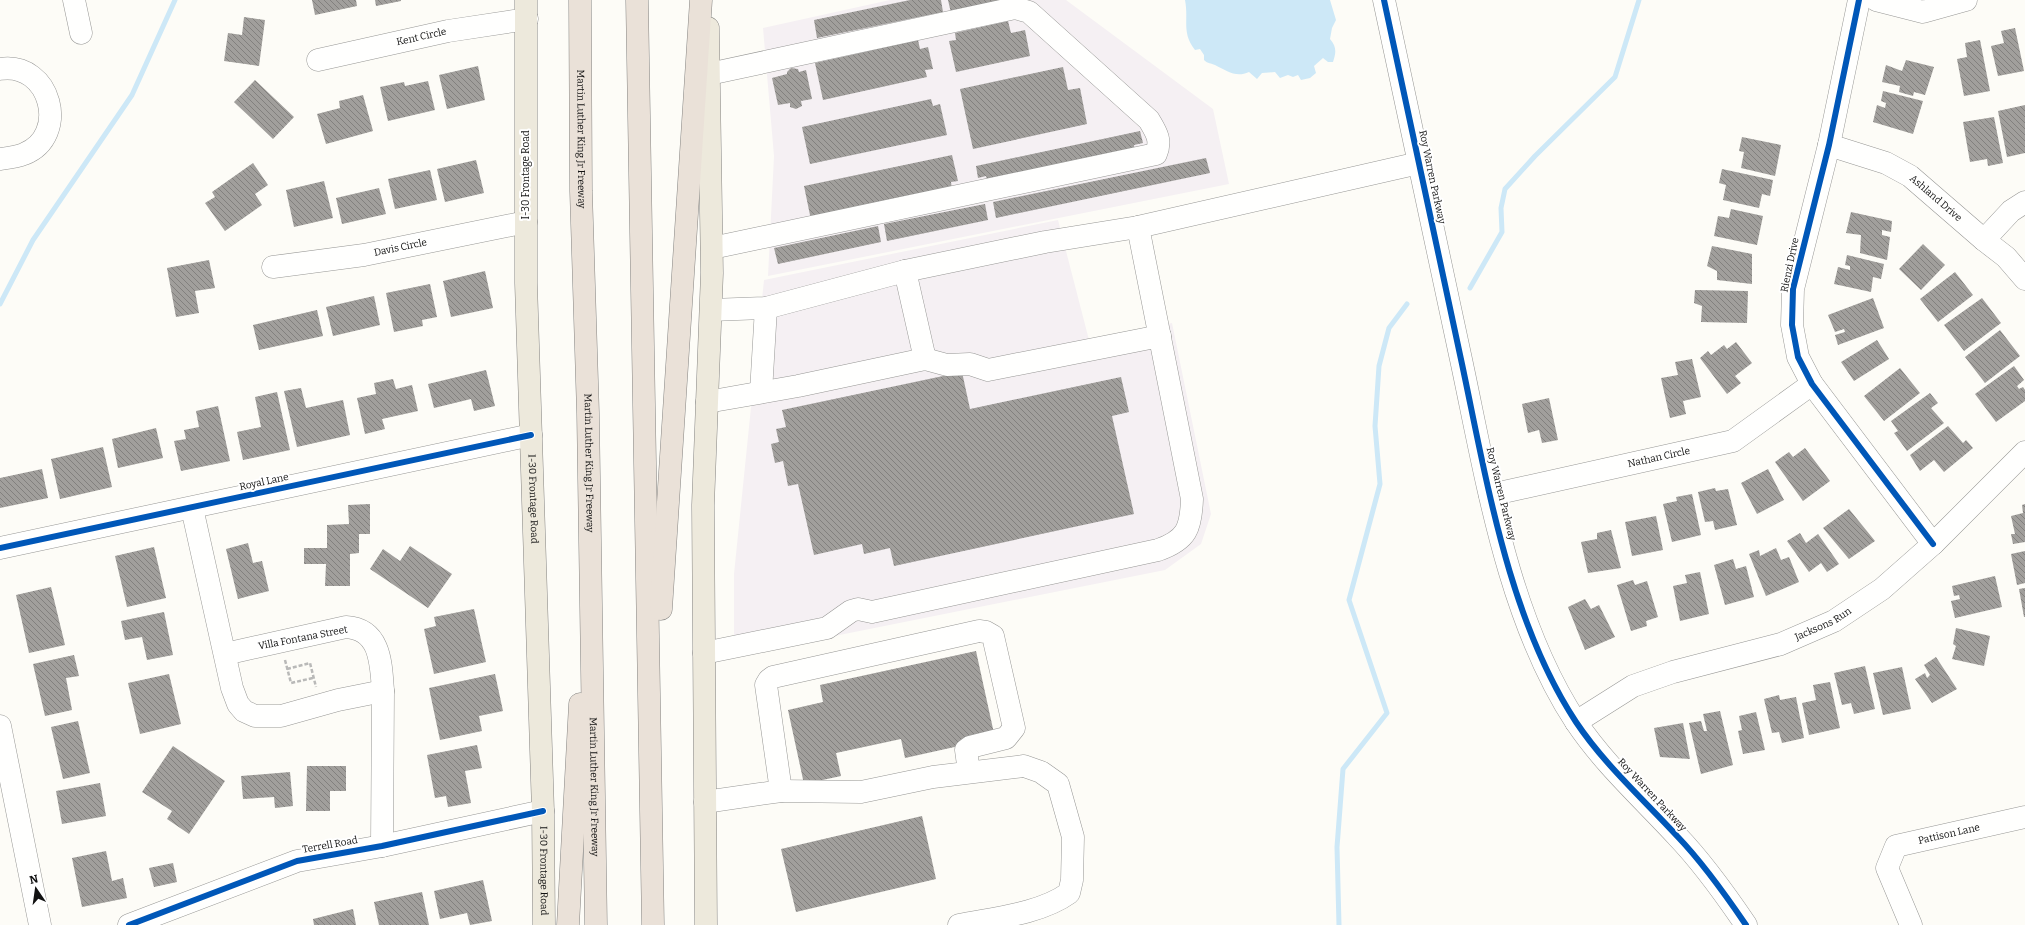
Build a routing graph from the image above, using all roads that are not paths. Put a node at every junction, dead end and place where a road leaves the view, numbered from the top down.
1 (74, 0) edge
2 (580, 0) edge
3 (637, 0) edge
4 (701, 0) edge
5 (707, 0) edge
6 (1384, 0) edge
7 (1859, 0) edge
8 (1876, 0) edge
9 (1966, 0) edge
10 (527, 10) edge
11 (81, 34) dead end
12 (318, 60) dead end
13 (0, 69) edge
14 (708, 74) junction
15 (1829, 145) junction
16 (0, 159) edge
17 (1419, 163) junction
18 (2025, 202) edge
19 (526, 222) junction
20 (1138, 227) junction
21 (1984, 240) junction
22 (712, 248) junction
23 (273, 267) dead end
24 (905, 271) junction
25 (2025, 279) edge
26 (766, 308) junction
27 (711, 310) junction
28 (1160, 336) junction
29 (925, 359) junction
30 (1812, 384) junction
31 (761, 392) junction
32 (707, 402) junction
33 (531, 435) junction
34 (2025, 452) edge
35 (1490, 495) junction
36 (192, 508) junction
37 (590, 511) junction
38 (1933, 544) junction
39 (0, 548) edge
40 (704, 653) junction
41 (225, 654) junction
42 (383, 691) junction
43 (1576, 722) junction
44 (0, 726) edge
45 (651, 762) junction
46 (969, 772) junction
47 (781, 791) junction
48 (705, 802) junction
49 (543, 811) junction
50 (2025, 817) edge
51 (382, 846) junction
52 (40, 925) edge
53 (129, 925) edge
54 (544, 925) edge
55 (568, 925) edge
56 (596, 925) edge
57 (654, 925) edge
58 (706, 925) edge
59 (959, 925) edge
60 (1746, 925) edge
61 (1911, 925) edge

1 - 11 street
2 - 37 highway, Martin Luther King Jr Freeway
3 - 45 highway
4 - 45 highway
5 - 14 main road
6 - 17 street, Roy Warren Parkway
7 - 15 street, Rienzi Drive
8 - 9 street
10 - 12 street, Kent Circle
10 - 19 main road, I-30 Frontage Road
13 - 16 street
14 - 22 main road
14 - 22 street
15 - 21 street, Ashland Drive
15 - 30 street, Rienzi Drive
17 - 20 street
17 - 35 street, Roy Warren Parkway
18 - 21 street
19 - 23 street, Davis Circle
19 - 33 main road, I-30 Frontage Road
20 - 24 street
20 - 28 street
21 - 25 street, Ashland Drive
22 - 27 main road
24 - 26 street
24 - 29 street
26 - 27 street
26 - 31 street
27 - 32 main road
28 - 29 street
28 - 40 street
29 - 31 street
30 - 35 street, Nathan Circle
30 - 38 street, Rienzi Drive
31 - 32 street
32 - 40 main road
33 - 36 street, Royal Lane
33 - 49 main road, I-30 Frontage Road
34 - 38 street, Jacksons Run
35 - 43 street, Roy Warren Parkway
36 - 39 street, Royal Lane
36 - 41 street
37 - 55 highway
37 - 56 highway, Martin Luther King Jr Freeway
38 - 43 street, Jacksons Run
40 - 48 main road
41 - 42 street
41 - 42 street, Villa Fontana Street
42 - 51 street, Villa Fontana Street
43 - 60 street, Roy Warren Parkway
44 - 52 street
45 - 57 highway
46 - 47 street
46 - 47 street
46 - 59 street
47 - 48 street
48 - 58 main road
49 - 51 street, Terrell Road
49 - 54 main road, I-30 Frontage Road
50 - 61 street, Pattison Lane
51 - 53 street, Terrell Road

